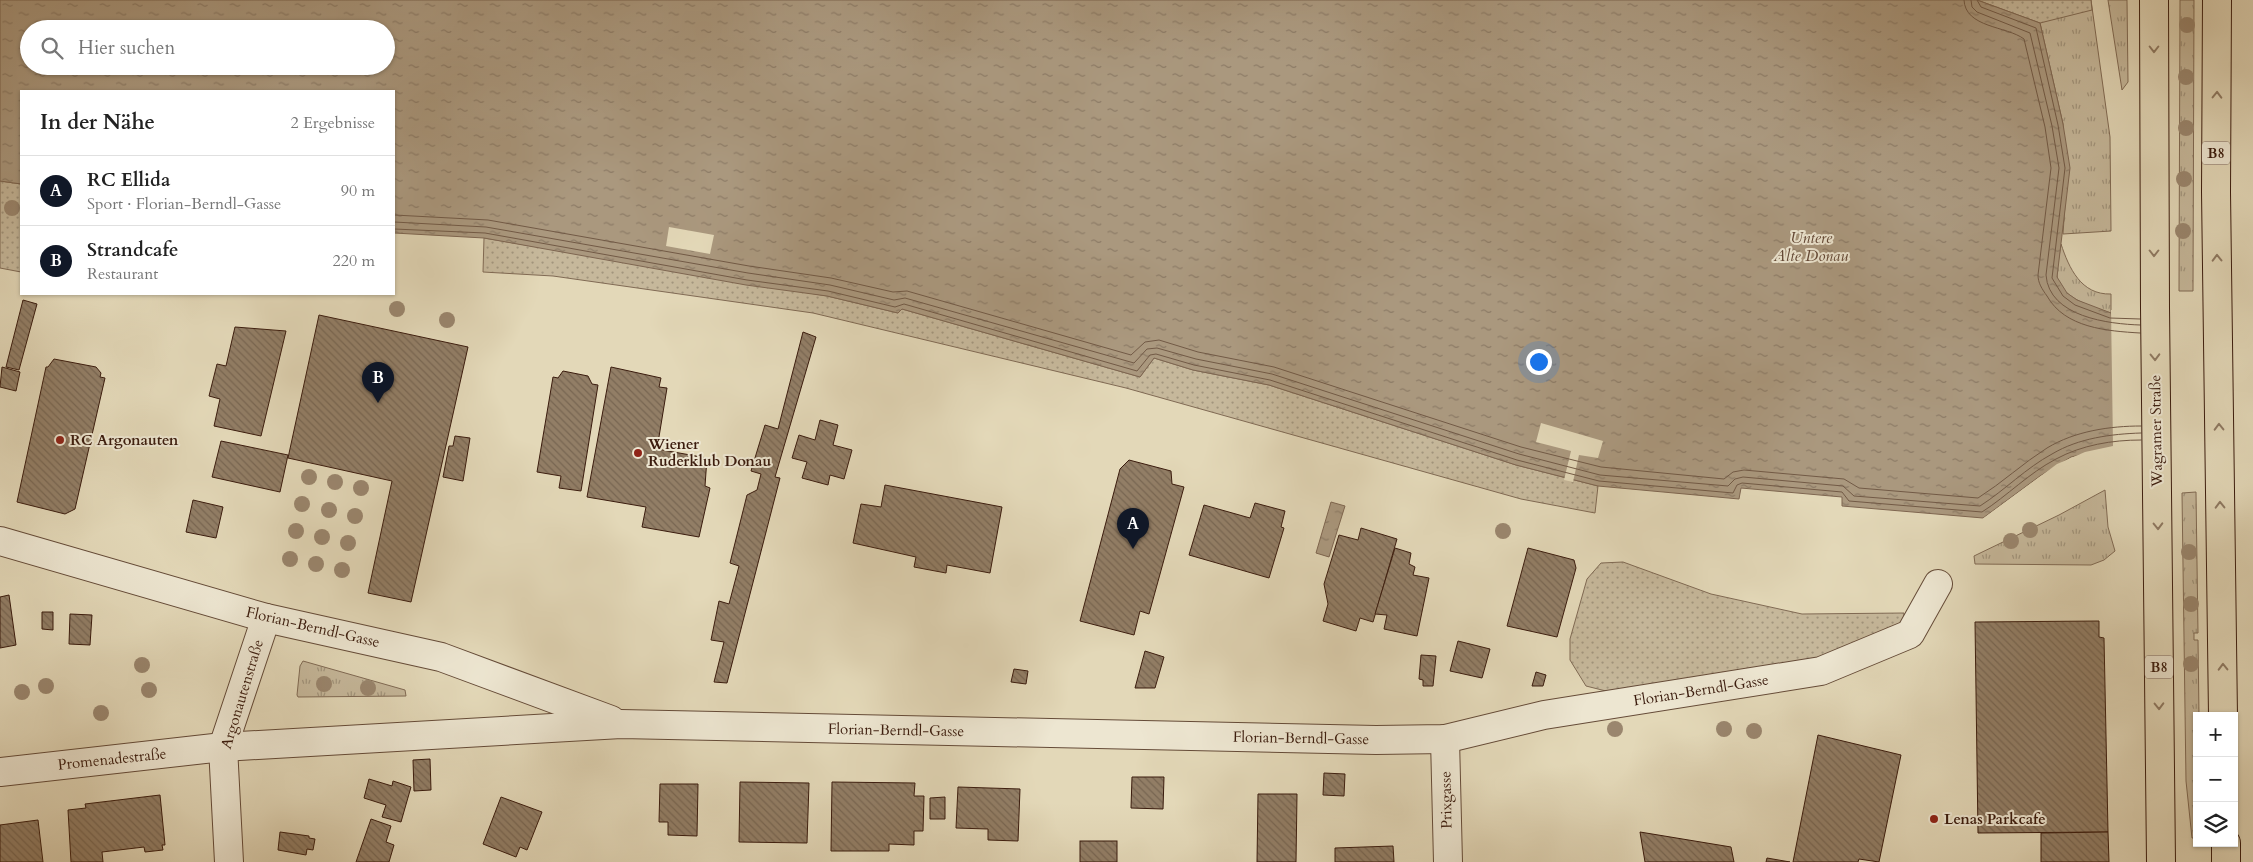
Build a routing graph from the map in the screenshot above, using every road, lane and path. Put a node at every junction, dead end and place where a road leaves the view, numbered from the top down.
1 (2154, 0) edge
2 (2217, 0) edge
3 (0, 541) edge
4 (1938, 584) dead end
5 (266, 618) junction
6 (2224, 712) edge
7 (622, 724) junction
8 (1445, 739) junction
9 (223, 747) junction
10 (0, 772) edge
11 (2226, 847) edge
12 (229, 862) edge
13 (1448, 862) edge
14 (2161, 862) edge
15 (2226, 862) edge

1 -> 14 main road, Wagramer Straße / B8
6 -> 2 main road, B8
3 - 5 street, Florian-Berndl-Gasse
4 - 8 street, Florian-Berndl-Gasse
5 - 7 street, Florian-Berndl-Gasse
5 - 9 street, Argonautenstraße
7 - 8 street, Florian-Berndl-Gasse
7 - 9 street, Florian-Berndl-Gasse
8 - 13 street, Prixgasse
9 - 10 street, Promenadestraße
9 - 12 street, Argonautenstraße
11 - 15 main road

